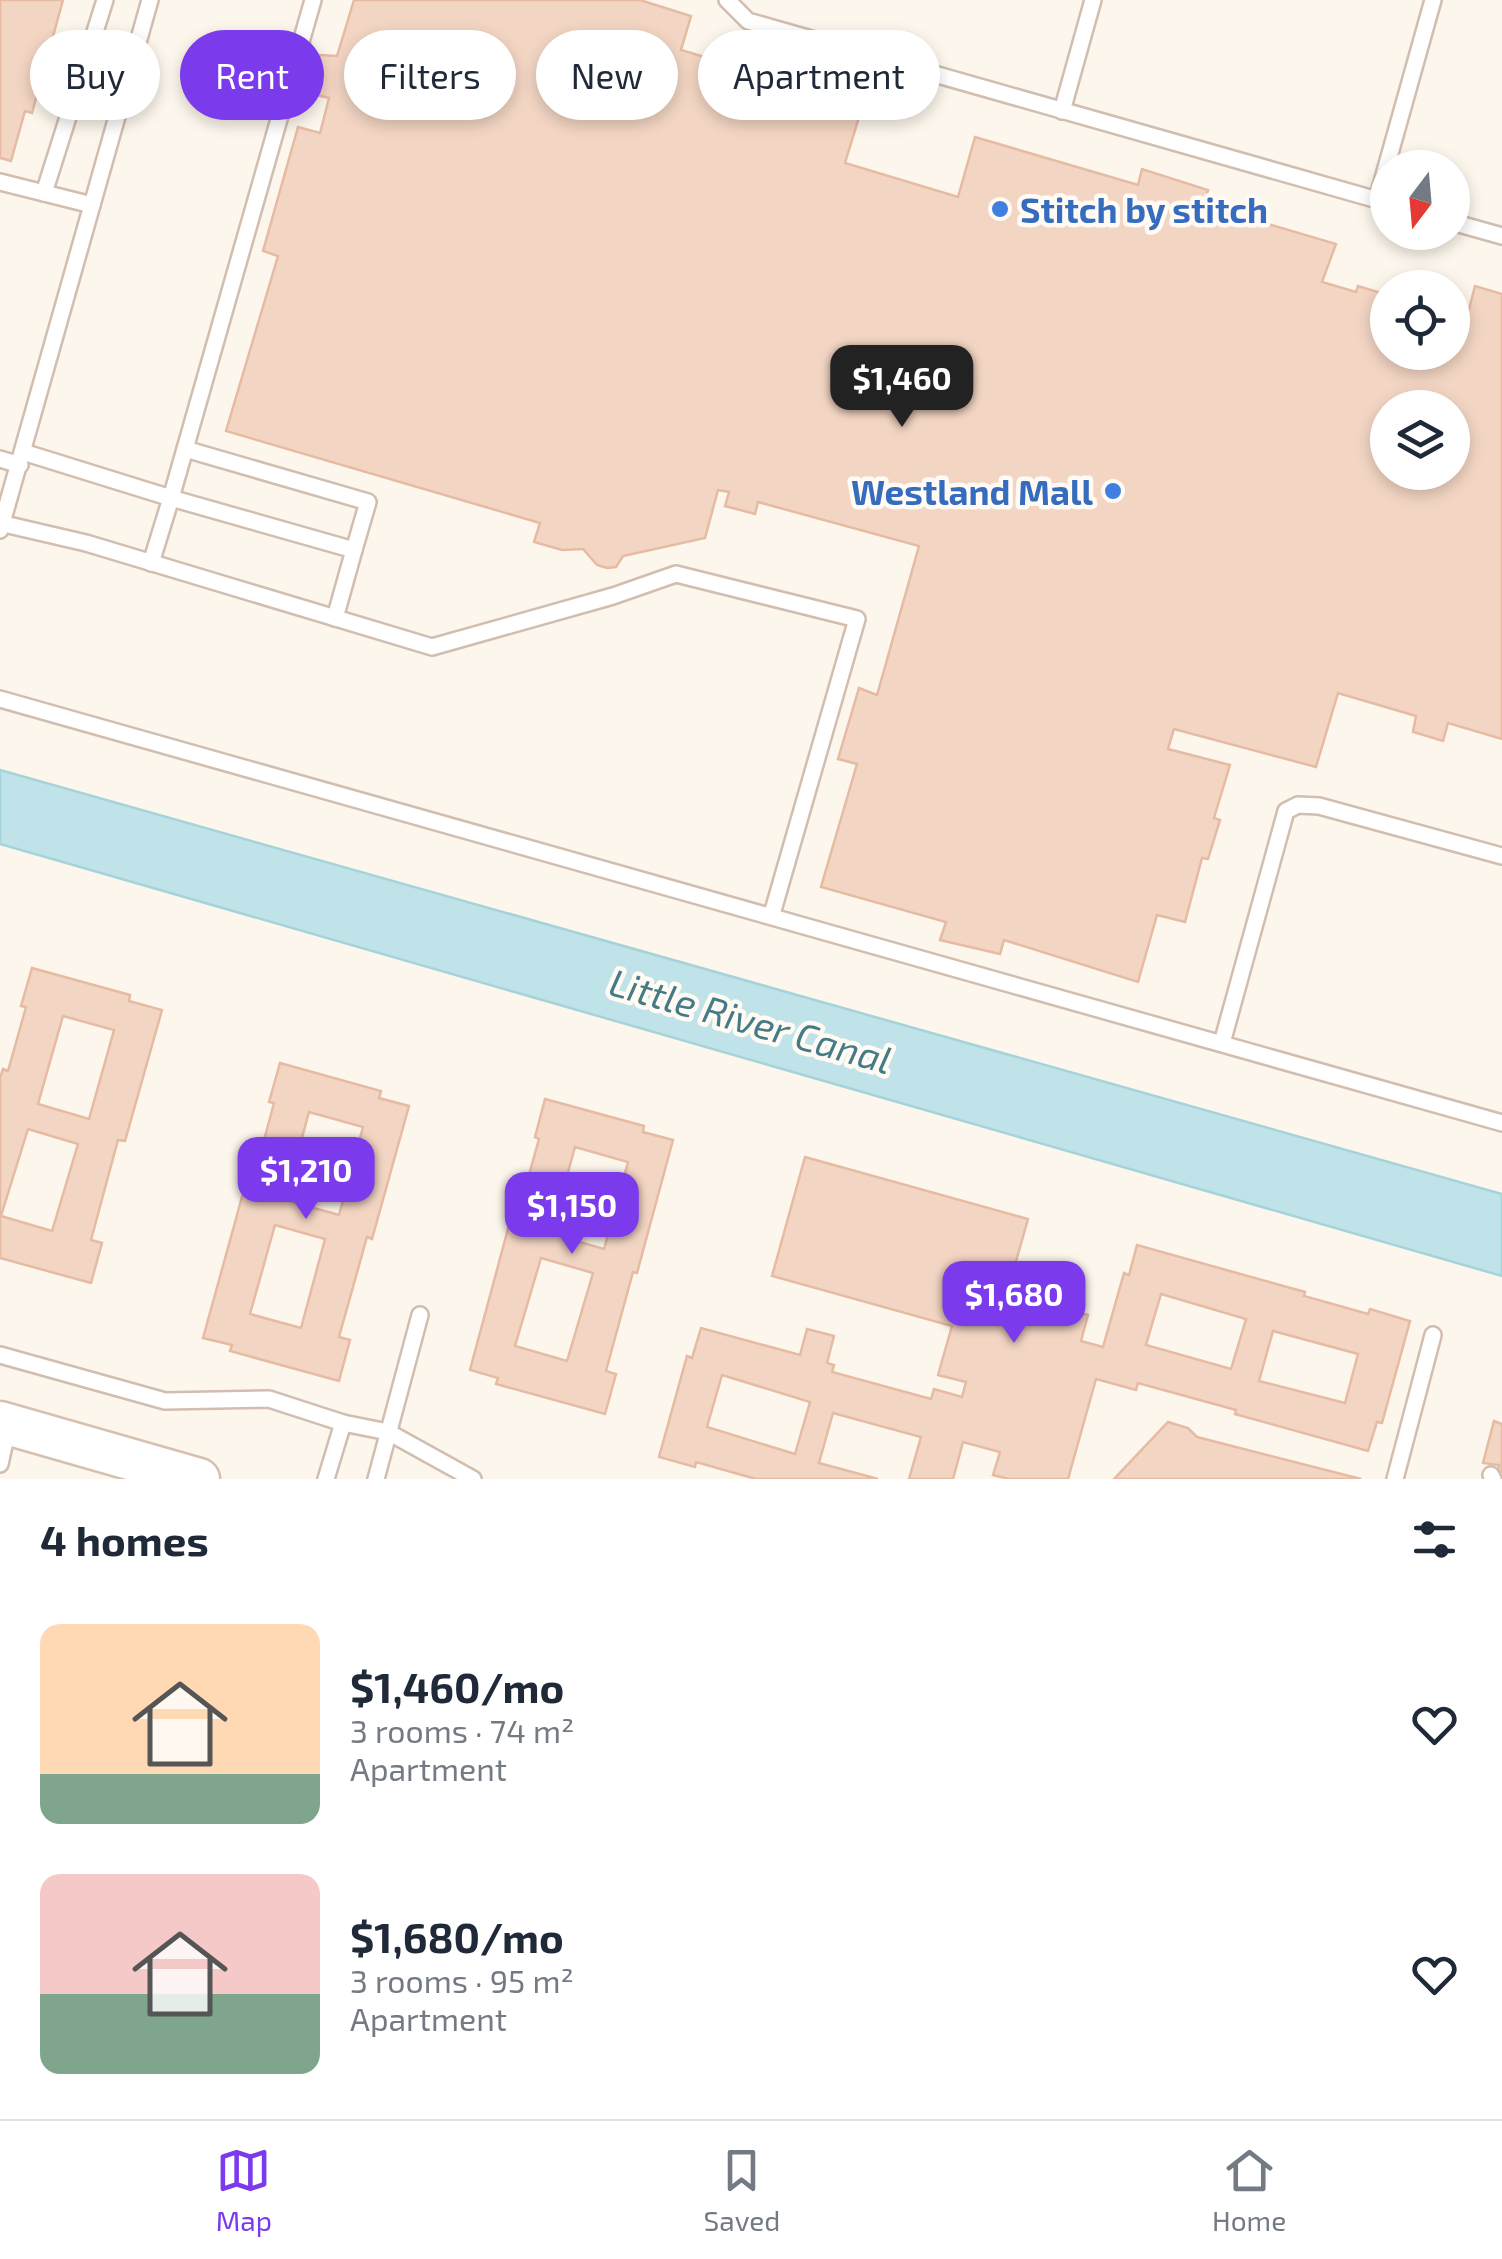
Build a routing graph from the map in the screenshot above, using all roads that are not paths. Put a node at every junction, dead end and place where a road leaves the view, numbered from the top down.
1 (105, 0) edge
2 (150, 0) edge
3 (314, 0) edge
4 (727, 0) edge
5 (1093, 0) edge
6 (1433, 0) edge
7 (1062, 111) junction
8 (1395, 150) edge
9 (0, 182) edge
10 (44, 193) junction
11 (1370, 199) edge
12 (92, 205) junction
13 (1470, 227) edge
14 (1502, 236) edge
15 (185, 449) junction
16 (0, 459) edge
17 (22, 459) junction
18 (171, 498) junction
19 (1, 526) edge
20 (354, 550) junction
21 (151, 563) junction
22 (335, 618) junction
23 (0, 698) edge
24 (1502, 856) edge
25 (772, 914) junction
26 (1222, 1043) junction
27 (1502, 1123) edge
28 (420, 1315) dead end
29 (1433, 1335) dead end
30 (0, 1355) edge
31 (5, 1423) edge
32 (343, 1423) junction
33 (388, 1432) junction
34 (0, 1464) edge
35 (199, 1479) edge
36 (326, 1479) edge
37 (376, 1479) edge
38 (473, 1479) edge
39 (1395, 1479) edge

1 - 10 lane
2 - 12 lane
3 - 15 lane
4 - 7 lane
5 - 7 lane
6 - 8 lane
7 - 11 lane
9 - 10 lane
10 - 12 lane
12 - 17 lane
13 - 14 lane
15 - 18 lane
15 - 20 lane
16 - 17 lane
17 - 18 lane
17 - 19 lane
18 - 20 lane
18 - 21 lane
19 - 21 lane
20 - 22 lane
21 - 22 lane
22 - 25 lane
23 - 25 lane
24 - 26 lane
25 - 26 lane
26 - 27 lane
28 - 33 lane
29 - 39 lane
30 - 32 lane
31 - 34 lane
31 - 35 street
32 - 33 lane
32 - 36 lane
33 - 37 lane
33 - 38 lane

